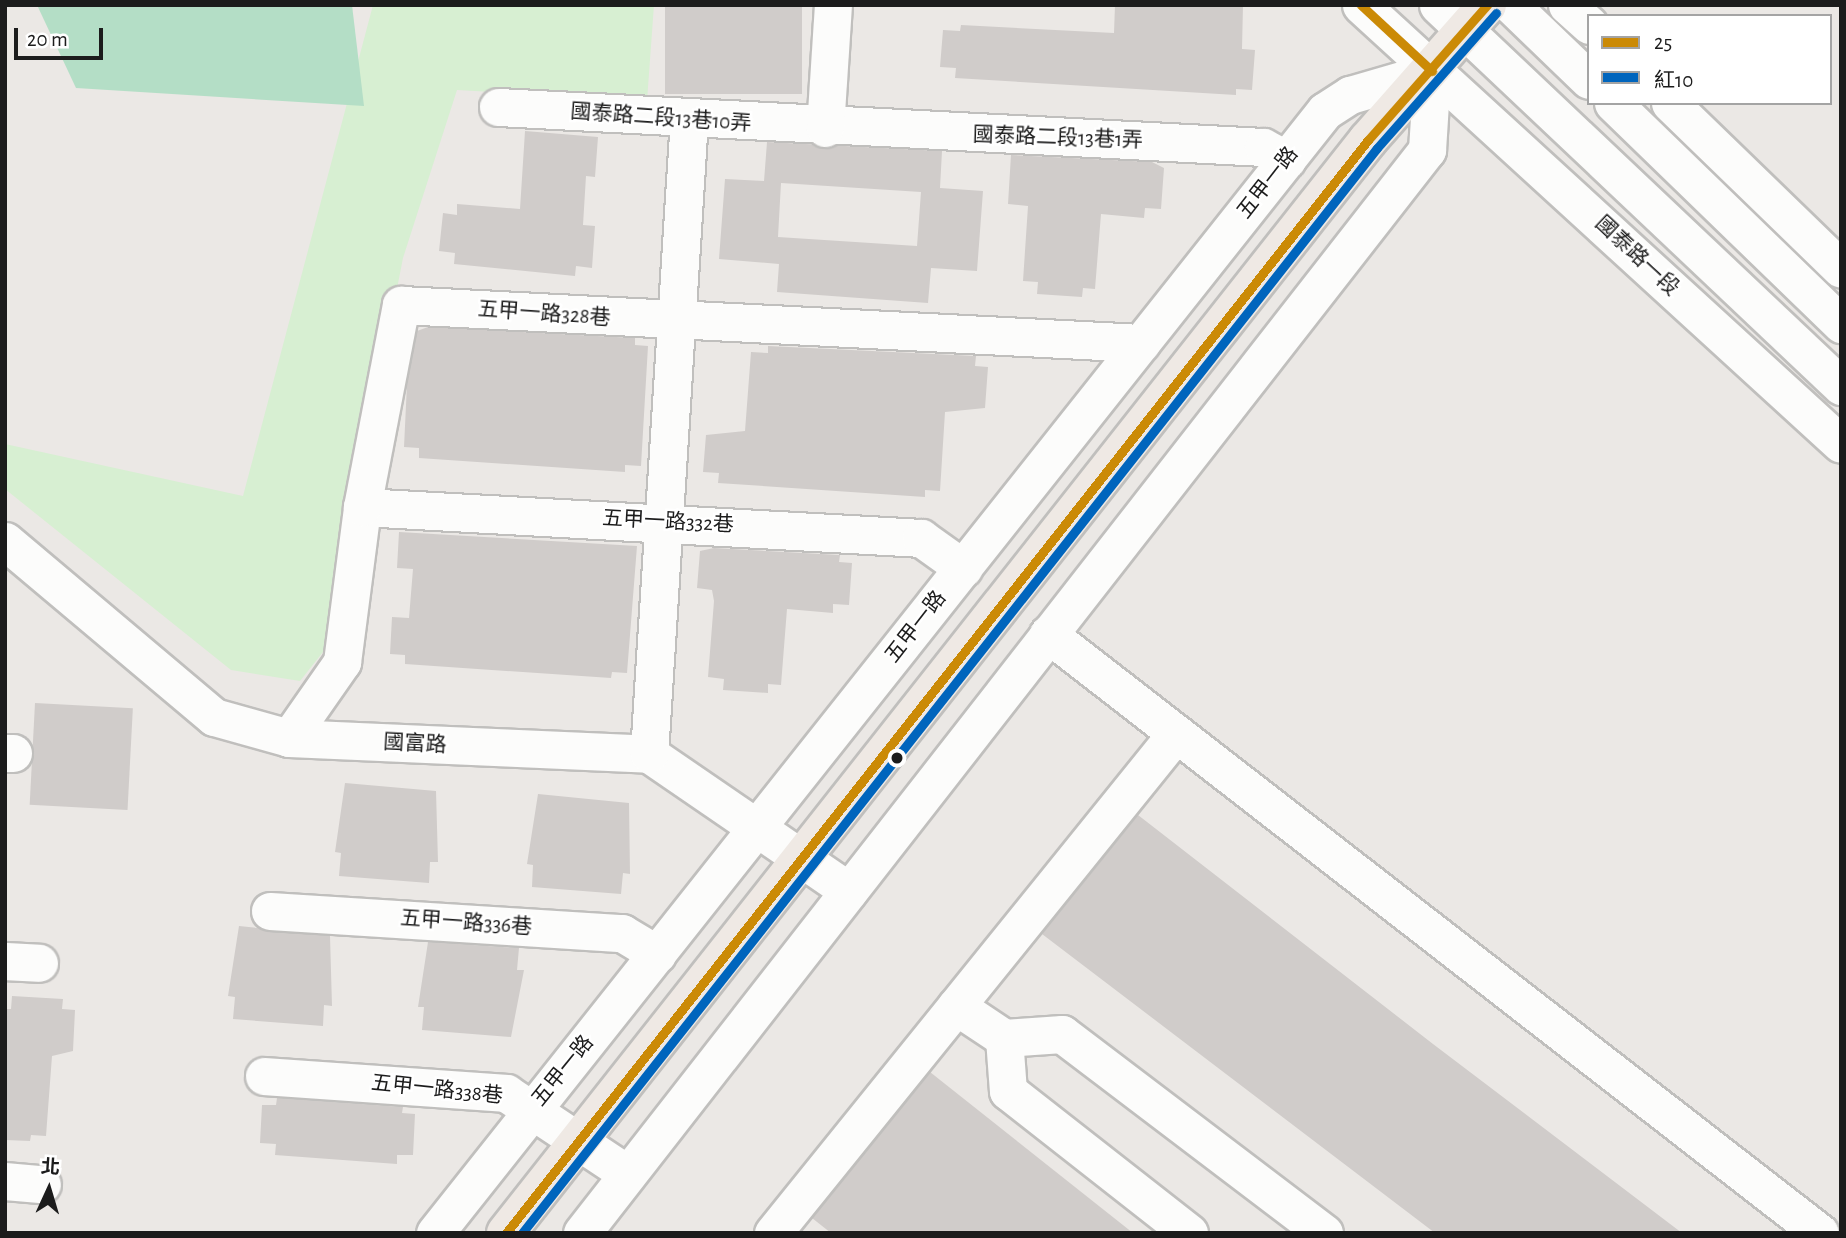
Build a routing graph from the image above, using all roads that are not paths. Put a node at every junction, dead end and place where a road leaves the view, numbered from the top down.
1 (833, 5) edge
2 (1360, 5) edge
3 (1438, 5) edge
4 (1511, 5) edge
5 (1567, 5) edge
6 (1477, 17) edge
7 (1587, 23) edge
8 (1432, 71) junction
9 (1587, 78) edge
10 (1615, 105) edge
11 (1672, 105) edge
12 (498, 107) dead end
13 (689, 120) junction
14 (825, 128) junction
15 (1287, 160) junction
16 (1841, 269) edge
17 (676, 323) junction
18 (1841, 324) edge
19 (1142, 343) junction
20 (1841, 387) edge
21 (1841, 444) edge
22 (362, 507) junction
23 (664, 521) junction
24 (5, 541) edge
25 (963, 568) junction
26 (1048, 634) junction
27 (1175, 735) junction
28 (289, 738) junction
29 (649, 754) junction
30 (757, 828) junction
31 (799, 855) junction
32 (849, 891) junction
33 (270, 911) dead end
34 (657, 954) junction
35 (956, 1006) junction
36 (1004, 1038) junction
37 (264, 1076) dead end
38 (532, 1110) junction
39 (579, 1142) junction
40 (628, 1174) junction
41 (5, 1181) edge
42 (42, 1184) dead end
43 (435, 1233) edge
44 (506, 1233) edge
45 (582, 1233) edge
46 (773, 1233) edge
47 (1189, 1233) edge
48 (1324, 1233) edge
49 (1820, 1233) edge

1 - 14 street
2 - 8 street, 國泰路一段
3 - 6 street
4 - 9 street
5 - 7 street
6 - 8 main road
6 - 20 street
8 - 15 street, 五甲一路
8 - 21 street, 國泰路一段
8 - 26 street
8 - 31 main road
10 - 18 street
11 - 16 street
12 - 13 street, 國泰路二段13巷10弄
13 - 14 street, 國泰路二段13巷10弄
13 - 17 street
14 - 15 street, 國泰路二段13巷1弄
15 - 19 street, 五甲一路
17 - 19 street, 五甲一路328巷
17 - 22 street, 五甲一路328巷
17 - 23 street
19 - 25 street, 五甲一路
22 - 23 street, 五甲一路332巷
22 - 28 street, 五甲一路328巷
23 - 25 street, 五甲一路332巷
23 - 29 street
24 - 28 street, 國富路
25 - 30 street, 五甲一路
26 - 27 street
26 - 32 street
27 - 35 street
27 - 49 street
28 - 29 street, 國富路
29 - 30 street
30 - 31 street
30 - 34 street, 五甲一路
31 - 32 street
31 - 39 main road
32 - 40 street
33 - 34 street, 五甲一路336巷
34 - 38 street, 五甲一路
35 - 36 street
35 - 46 street
36 - 47 street
36 - 48 street
37 - 38 street, 五甲一路338巷
38 - 39 street, 五甲一路338巷
38 - 43 street, 五甲一路
39 - 40 street, 五甲一路338巷
39 - 44 main road
40 - 45 street
41 - 42 street

